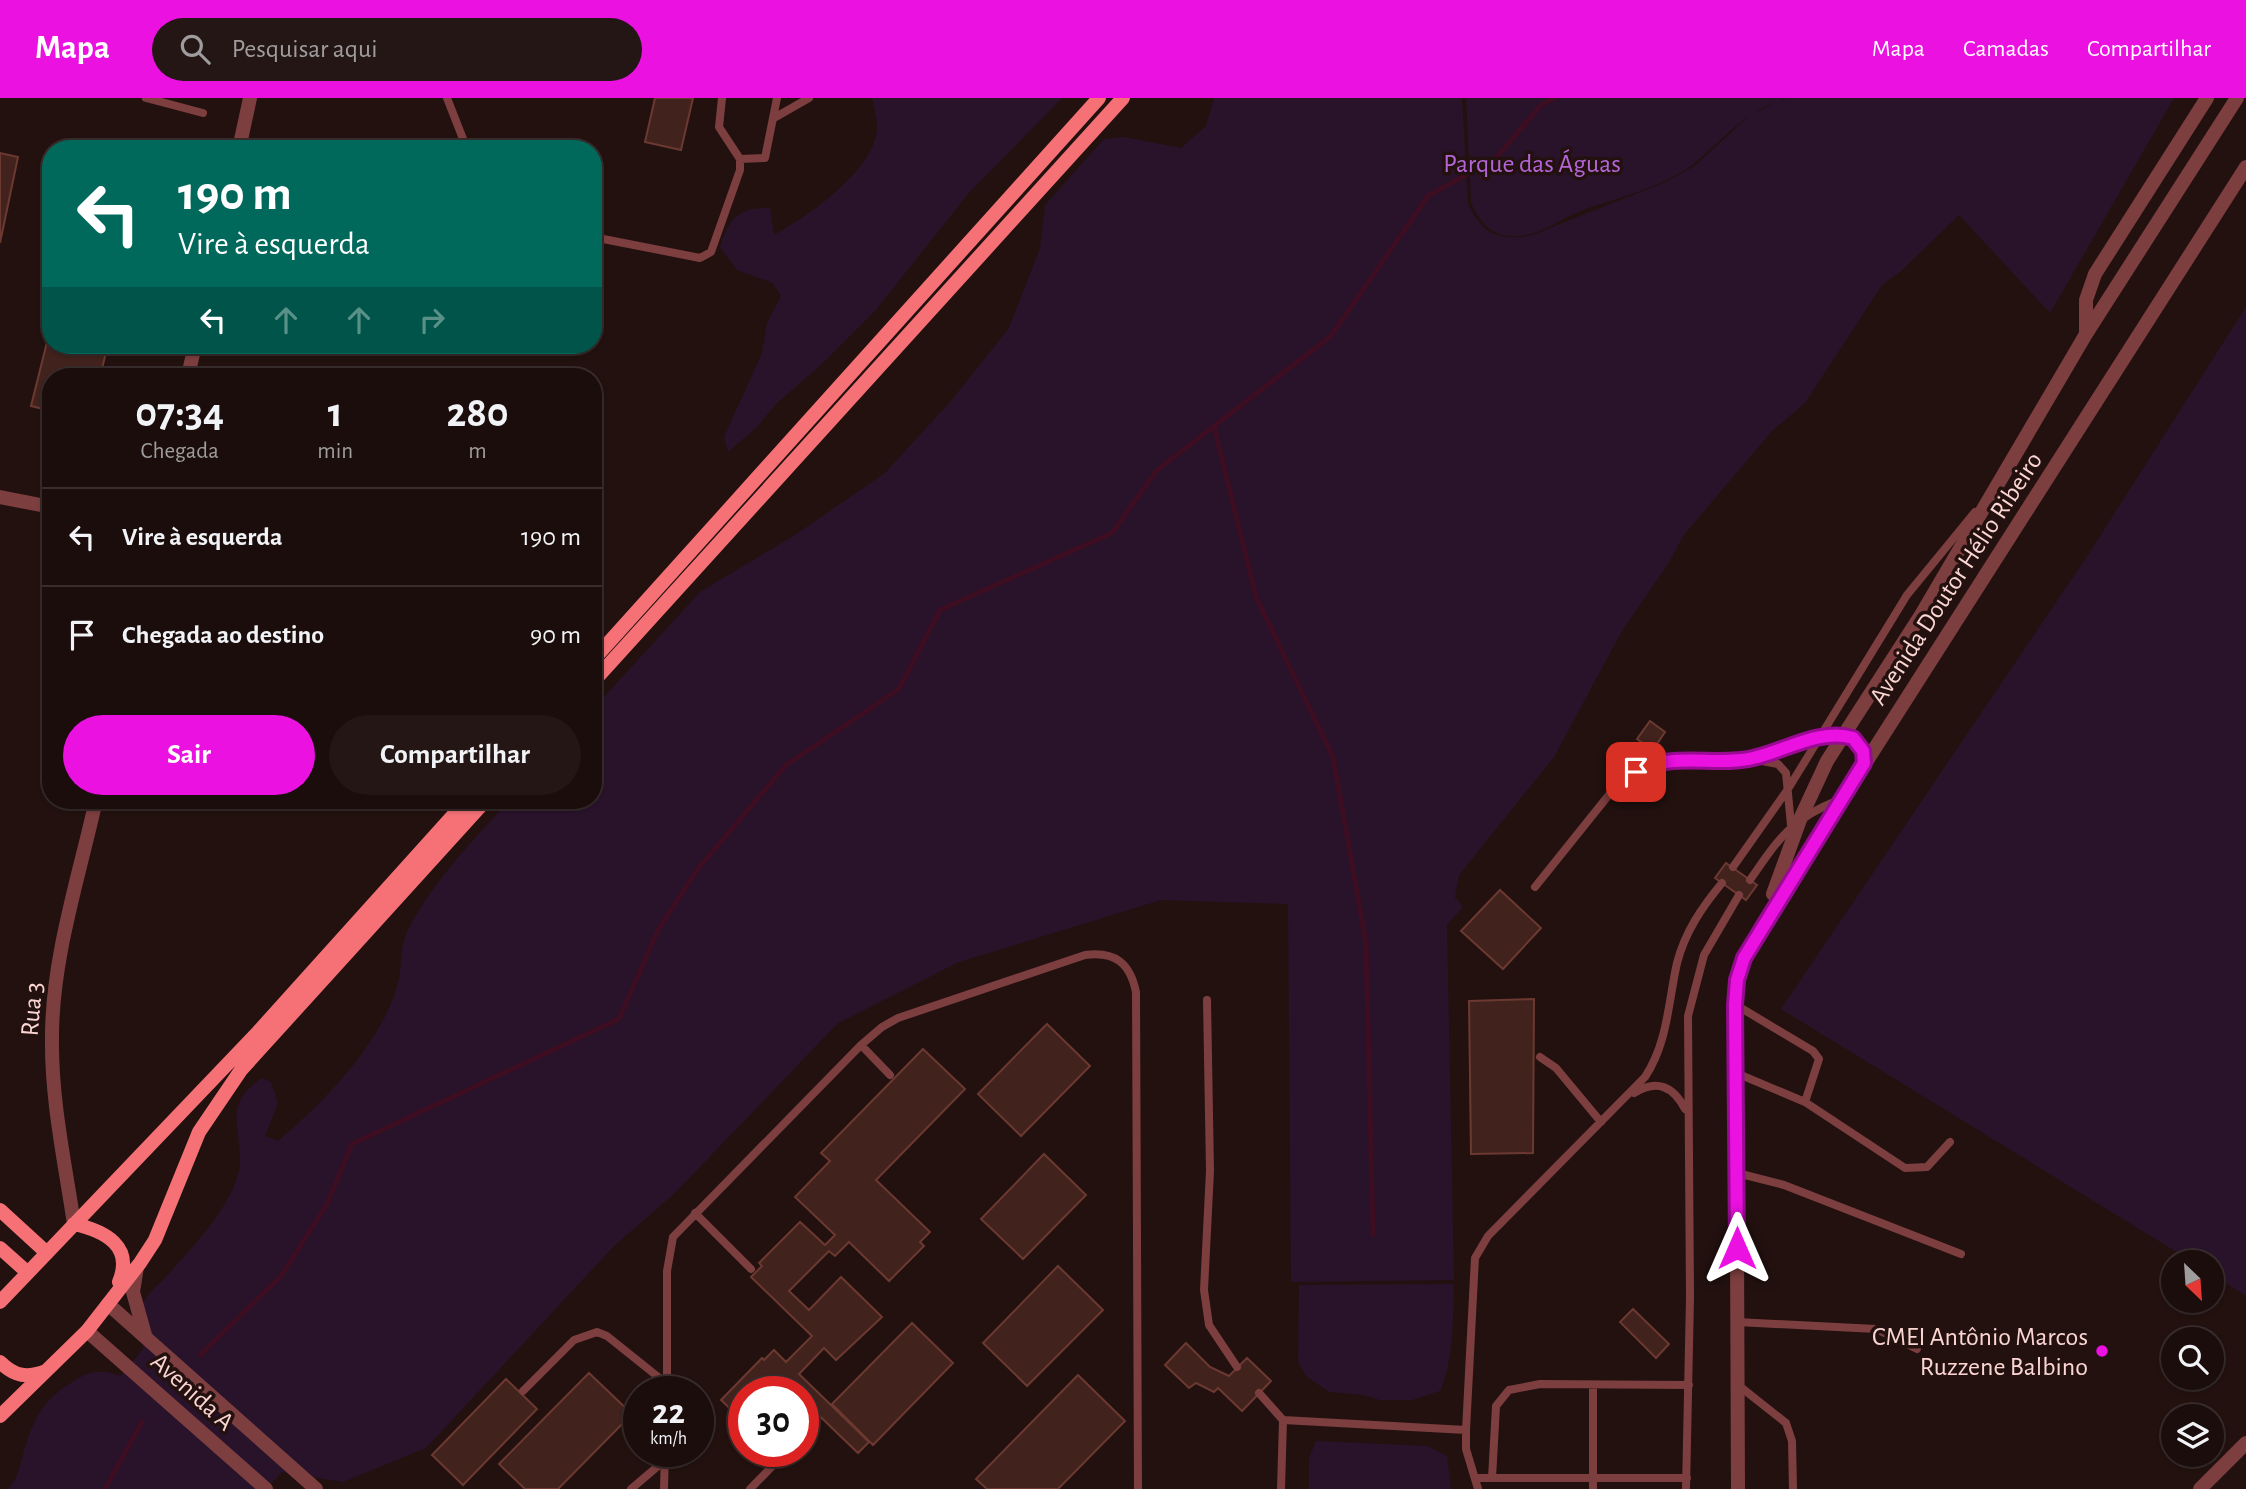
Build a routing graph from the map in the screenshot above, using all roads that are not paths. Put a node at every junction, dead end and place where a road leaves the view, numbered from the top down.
1 (146, 98) edge
2 (250, 98) edge
3 (447, 98) edge
4 (722, 98) edge
5 (776, 98) edge
6 (809, 98) edge
7 (1099, 98) edge
8 (1123, 98) edge
9 (2207, 98) edge
10 (2237, 98) edge
11 (202, 113) dead end
12 (774, 118) junction
13 (241, 140) edge
14 (463, 140) edge
15 (740, 159) junction
16 (2246, 167) edge
17 (602, 239) edge
18 (2086, 334) junction
19 (2000, 483) junction
20 (0, 497) edge
21 (42, 505) edge
22 (602, 650) edge
23 (602, 672) edge
24 (1842, 736) junction
25 (1819, 737) junction
26 (1751, 759) junction
27 (1864, 763) junction
28 (1788, 789) junction
29 (1841, 799) junction
30 (94, 809) edge
31 (459, 809) edge
32 (478, 809) edge
33 (1796, 821) junction
34 (1733, 867) dead end
35 (1750, 880) dead end
36 (1722, 883) dead end
37 (1535, 887) dead end
38 (1740, 895) dead end
39 (1762, 925) junction
40 (1207, 1000) dead end
41 (1735, 1005) junction
42 (861, 1045) junction
43 (1541, 1057) dead end
44 (1736, 1073) junction
45 (890, 1075) dead end
46 (1805, 1102) junction
47 (1618, 1104) junction
48 (1686, 1111) junction
49 (1601, 1122) junction
50 (1950, 1142) dead end
51 (1737, 1173) junction
52 (0, 1210) edge
53 (695, 1213) junction
54 (74, 1224) junction
55 (0, 1248) edge
56 (47, 1252) junction
57 (1961, 1254) dead end
58 (137, 1267) junction
59 (751, 1269) dead end
60 (27, 1272) junction
61 (0, 1302) edge
62 (110, 1302) junction
63 (1737, 1322) junction
64 (87, 1331) junction
65 (145, 1337) junction
66 (1917, 1349) dead end
67 (0, 1362) edge
68 (1237, 1367) dead end
69 (50, 1369) junction
70 (653, 1376) edge
71 (667, 1376) edge
72 (1593, 1385) junction
73 (1689, 1385) junction
74 (1738, 1385) junction
75 (523, 1391) dead end
76 (1259, 1393) dead end
77 (0, 1416) edge
78 (1283, 1420) junction
79 (1466, 1430) junction
80 (2246, 1443) edge
81 (657, 1467) edge
82 (664, 1467) edge
83 (771, 1467) edge
84 (1475, 1478) junction
85 (1492, 1478) junction
86 (1593, 1478) junction
87 (1686, 1478) junction
88 (266, 1489) edge
89 (316, 1489) edge
90 (631, 1489) edge
91 (664, 1489) edge
92 (750, 1489) edge
93 (1138, 1489) edge
94 (1281, 1489) edge
95 (1478, 1489) edge
96 (1593, 1489) edge
97 (1686, 1489) edge
98 (1738, 1489) edge
99 (1793, 1489) edge
100 (2200, 1489) edge

1 - 11 lane
2 - 13 street
3 - 14 lane
4 - 15 lane
5 - 12 lane
6 - 12 lane
7 - 22 street
8 - 23 street
9 - 18 street
10 - 18 street, Avenida Doutor Hélio Ribeiro
12 - 15 lane
15 - 17 lane
16 - 27 street, Avenida Doutor Hélio Ribeiro
18 - 19 street, Avenida Doutor Hélio Ribeiro
19 - 24 street, Avenida Doutor Hélio Ribeiro
19 - 25 lane
20 - 21 street
24 - 25 lane
24 - 27 lane
24 - 33 street, Avenida Doutor Hélio Ribeiro
25 - 26 lane
25 - 28 lane
26 - 28 lane
26 - 37 lane
27 - 29 street, Avenida Doutor Hélio Ribeiro
28 - 33 lane
28 - 34 lane
29 - 33 lane
29 - 39 street, Avenida Doutor Hélio Ribeiro
30 - 54 street, Rua 3
31 - 54 street
32 - 58 street
33 - 35 lane
33 - 39 street, Avenida Doutor Hélio Ribeiro
36 - 47 lane
38 - 48 lane
39 - 41 street, Avenida Doutor Hélio Ribeiro
40 - 68 lane
41 - 44 street, Avenida Doutor Hélio Ribeiro
41 - 46 lane
42 - 45 lane
42 - 53 lane
42 - 93 lane
43 - 49 lane
44 - 46 lane
44 - 51 street, Avenida Doutor Hélio Ribeiro
46 - 50 lane
47 - 48 lane
47 - 49 lane
48 - 73 lane
49 - 79 lane
51 - 57 lane
51 - 63 street, Avenida Doutor Hélio Ribeiro
52 - 56 street
53 - 59 lane
53 - 71 lane
54 - 56 street
54 - 62 street
55 - 60 street
56 - 60 street
58 - 62 street
58 - 65 street, Avenida A
60 - 61 street
62 - 64 street
62 - 65 street, Avenida A
63 - 66 lane
63 - 74 street, Avenida Doutor Hélio Ribeiro
64 - 69 street
64 - 88 street, Avenida A
65 - 89 street, Avenida A
67 - 69 street
69 - 77 street
70 - 75 lane
72 - 73 lane
72 - 85 lane
72 - 86 lane
73 - 87 lane
74 - 98 street, Avenida Doutor Hélio Ribeiro
74 - 99 lane
76 - 78 lane
78 - 79 lane
78 - 94 lane
79 - 84 lane
80 - 100 street
81 - 90 lane
82 - 91 lane
83 - 92 lane
84 - 85 lane
84 - 95 lane
85 - 86 lane
86 - 87 lane
86 - 96 lane
87 - 97 lane

